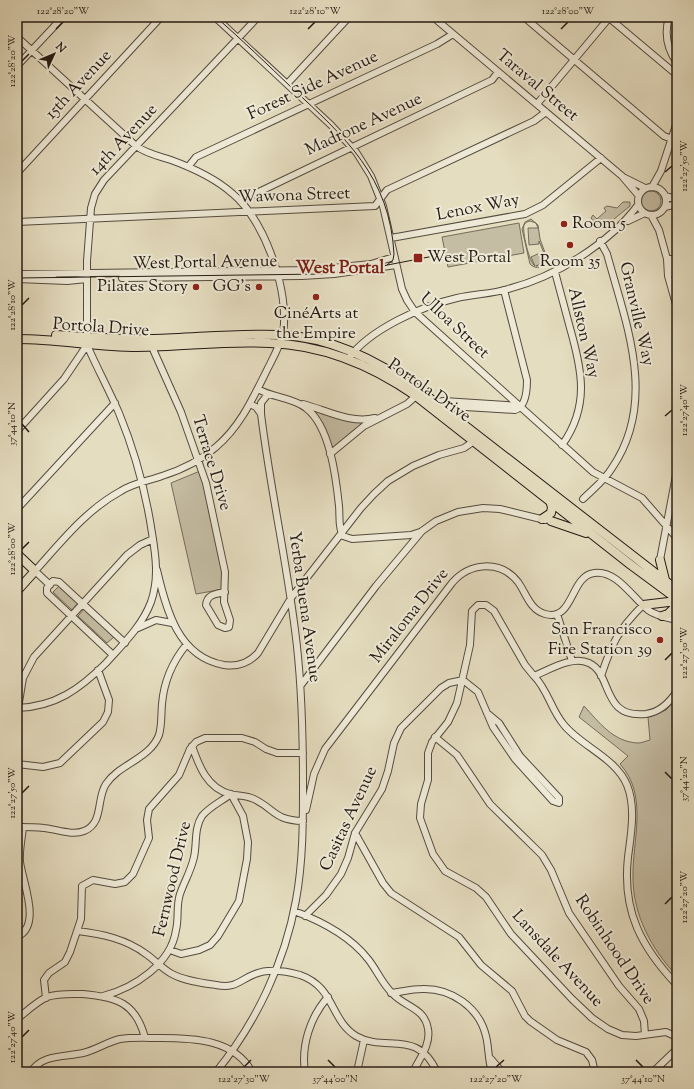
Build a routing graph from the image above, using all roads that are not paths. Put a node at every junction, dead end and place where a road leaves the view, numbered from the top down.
1 (63, 17) edge
2 (161, 17) edge
3 (214, 17) edge
4 (258, 17) edge
5 (349, 17) edge
6 (524, 17) edge
7 (669, 17) edge
8 (437, 18) edge
9 (609, 18) edge
10 (453, 34) junction
11 (17, 37) edge
12 (238, 38) junction
13 (32, 50) junction
14 (575, 60) junction
15 (677, 63) edge
16 (17, 66) edge
17 (498, 72) junction
18 (677, 75) edge
19 (287, 84) junction
20 (85, 99) junction
21 (308, 104) junction
22 (537, 104) junction
23 (546, 112) junction
24 (677, 122) edge
25 (674, 140) edge
26 (136, 146) junction
27 (351, 146) junction
28 (601, 158) junction
29 (188, 167) junction
30 (660, 171) junction
31 (17, 172) edge
32 (622, 176) junction
33 (649, 188) junction
34 (660, 189) junction
35 (639, 196) junction
36 (665, 196) junction
37 (380, 199) junction
38 (677, 199) edge
39 (240, 201) junction
40 (677, 204) edge
41 (638, 205) junction
42 (665, 207) junction
43 (248, 212) junction
44 (660, 213) junction
45 (648, 214) junction
46 (90, 218) junction
47 (17, 222) edge
48 (624, 222) junction
49 (660, 230) junction
50 (391, 238) junction
51 (600, 241) junction
52 (394, 257) junction
53 (667, 259) junction
54 (677, 259) edge
55 (396, 265) junction
56 (555, 272) junction
57 (17, 274) edge
58 (277, 274) junction
59 (87, 276) junction
60 (17, 279) edge
61 (677, 282) edge
62 (504, 290) junction
63 (677, 308) edge
64 (416, 312) junction
65 (17, 334) edge
66 (283, 335) junction
67 (17, 339) edge
68 (87, 341) junction
69 (280, 343) junction
70 (152, 347) junction
71 (350, 356) junction
72 (258, 389) junction
73 (268, 394) junction
74 (416, 396) junction
75 (293, 401) junction
76 (435, 402) junction
77 (115, 403) junction
78 (250, 404) junction
79 (520, 406) junction
80 (443, 409) junction
81 (261, 414) junction
82 (382, 416) junction
83 (17, 431) edge
84 (474, 441) junction
85 (562, 445) junction
86 (330, 454) junction
87 (199, 460) junction
88 (677, 470) edge
89 (604, 479) junction
90 (142, 482) junction
91 (583, 499) dead end
92 (550, 501) junction
93 (17, 509) edge
94 (568, 510) junction
95 (542, 519) junction
96 (551, 522) junction
97 (667, 525) junction
98 (422, 531) junction
99 (342, 533) junction
100 (677, 538) edge
101 (153, 539) junction
102 (600, 541) junction
103 (17, 554) edge
104 (660, 560) junction
105 (648, 567) junction
106 (157, 570) junction
107 (35, 571) junction
108 (665, 581) junction
109 (50, 585) junction
110 (677, 590) edge
111 (17, 591) edge
112 (225, 592) junction
113 (291, 598) junction
114 (677, 600) edge
115 (82, 604) junction
116 (643, 605) junction
117 (677, 605) edge
118 (557, 614) junction
119 (71, 616) junction
120 (662, 616) junction
121 (677, 620) edge
122 (172, 623) junction
123 (136, 630) junction
124 (125, 643) junction
125 (187, 644) junction
126 (113, 655) junction
127 (572, 662) junction
128 (98, 670) junction
129 (534, 676) junction
130 (601, 676) junction
131 (463, 680) junction
132 (301, 685) junction
133 (677, 691) edge
134 (18, 708) edge
135 (487, 713) junction
136 (435, 737) junction
137 (192, 746) junction
138 (303, 753) junction
139 (17, 764) edge
140 (303, 786) junction
141 (309, 790) junction
142 (231, 794) junction
143 (302, 821) junction
144 (20, 827) edge
145 (355, 833) junction
146 (294, 911) junction
147 (305, 916) junction
148 (78, 931) junction
149 (17, 937) edge
150 (170, 950) junction
151 (158, 964) junction
152 (276, 970) junction
153 (677, 985) edge
154 (391, 993) junction
155 (103, 996) junction
156 (328, 997) junction
157 (46, 998) junction
158 (17, 1019) edge
159 (645, 1035) junction
160 (677, 1037) edge
161 (145, 1038) junction
162 (364, 1040) junction
163 (677, 1049) edge
164 (232, 1051) junction
165 (423, 1052) junction
166 (489, 1054) junction
167 (30, 1072) edge
168 (216, 1072) edge
169 (252, 1072) edge
170 (305, 1072) edge
171 (357, 1072) edge
172 (413, 1072) edge
173 (436, 1072) edge
174 (492, 1072) edge
175 (502, 1072) edge
176 (595, 1072) edge
177 (653, 1072) edge

1 - 13 street
2 - 20 street, 15th Avenue
3 - 12 street, Ulloa Street
4 - 12 street, 14th Avenue
5 - 19 street
6 - 14 street
7 - 15 street
8 - 10 street, Taraval Street
9 - 14 street
9 - 18 street
10 - 17 street, Taraval Street
10 - 21 street, Forest Side Avenue
11 - 13 street
12 - 19 street, Ulloa Street
12 - 26 street, 14th Avenue
13 - 16 street
13 - 20 street
14 - 22 street
14 - 25 street
17 - 22 street, Taraval Street
17 - 27 street, Madrone Avenue
19 - 21 street, Ulloa Street
20 - 26 street
20 - 31 street, 15th Avenue
21 - 27 street, Ulloa Street
21 - 29 street, Forest Side Avenue
22 - 23 street, Taraval Street
23 - 28 street, Taraval Street
23 - 37 street, Wawona Street
24 - 25 street
25 - 30 street
26 - 29 street
26 - 46 street, 14th Avenue
27 - 37 street, Ulloa Street
27 - 39 street, Madrone Avenue
28 - 32 street, Taraval Street
28 - 50 street, Lenox Way
29 - 39 street
30 - 33 street
30 - 34 street
32 - 33 street, Taraval Street
32 - 35 street, Taraval Street
33 - 34 street
33 - 35 street
34 - 36 street
35 - 41 street
36 - 38 street
36 - 42 street
37 - 43 street, Wawona Street
37 - 50 street, Ulloa Street
39 - 43 street
40 - 42 street
41 - 45 street
41 - 48 street
42 - 44 street
43 - 46 street, Wawona Street
43 - 58 street
44 - 45 street
44 - 49 street
45 - 48 street
45 - 49 street
46 - 47 street, Wawona Street
46 - 59 street, 14th Avenue
48 - 51 street
49 - 53 street
50 - 52 street, Ulloa Street
51 - 56 street
51 - 89 street, Granville Way
52 - 55 street, Ulloa Street
52 - 58 street, West Portal Avenue
53 - 54 street
53 - 61 street
53 - 63 street
55 - 58 street, West Portal Avenue
55 - 64 street, Ulloa Street
56 - 62 street
56 - 85 street, Allston Way
57 - 59 street, West Portal Avenue
58 - 59 street, West Portal Avenue
58 - 59 street, West Portal Avenue
58 - 66 street
59 - 60 street, West Portal Avenue
59 - 68 street, 14th Avenue
62 - 64 street
62 - 79 street
64 - 71 street
64 - 79 street, Ulloa Street
65 - 68 main road, Portola Drive
66 - 68 main road, Portola Drive
66 - 69 street
66 - 71 main road, Portola Drive
67 - 68 main road, Portola Drive
68 - 70 main road, Portola Drive
68 - 77 street
68 - 83 street
69 - 70 main road, Portola Drive
69 - 71 main road, Portola Drive
69 - 72 street
70 - 87 street, Terrace Drive
71 - 74 main road, Portola Drive
71 - 76 main road, Portola Drive
72 - 73 street
72 - 78 street
73 - 75 street
73 - 81 street
74 - 82 street
74 - 84 main road, Portola Drive
75 - 82 street
75 - 86 street
76 - 79 street
76 - 80 main road, Portola Drive
77 - 90 street
77 - 93 street
78 - 81 street
78 - 87 street
79 - 80 street
79 - 85 street, Ulloa Street
80 - 94 main road, Portola Drive
81 - 113 street, Yerba Buena Avenue
82 - 86 street
84 - 92 main road, Portola Drive
84 - 99 street
85 - 89 street, Ulloa Street
86 - 99 street
87 - 90 street
87 - 112 street, Terrace Drive
88 - 97 street
89 - 91 street, Granville Way
89 - 97 street, Ulloa Street
90 - 101 street
90 - 107 street
92 - 94 main road, Portola Drive
92 - 95 main road
94 - 96 main road
94 - 102 main road, Portola Drive
94 - 105 main road, Portola Drive
95 - 96 street
95 - 98 street
96 - 102 main road
97 - 100 street, Ulloa Street
97 - 104 street
98 - 99 street
98 - 132 street
99 - 113 street
101 - 106 street
101 - 115 street
102 - 114 main road, Portola Drive
103 - 107 main road
104 - 105 main road
104 - 108 main road
105 - 108 main road, Portola Drive
106 - 122 street
106 - 123 street
107 - 109 street
107 - 111 main road
108 - 110 main road, Portola Drive
109 - 115 street
109 - 119 street
112 - 112 street, Terrace Drive
113 - 125 street
113 - 132 street, Yerba Buena Avenue
114 - 116 main road
115 - 119 street
115 - 124 street
116 - 118 street
116 - 120 street
116 - 130 street
117 - 120 main road
118 - 127 street
118 - 141 street, Miraloma Drive
119 - 126 street
119 - 134 street
120 - 121 street
122 - 123 street
122 - 125 street
123 - 124 street
124 - 126 street
125 - 144 street
126 - 128 street
127 - 129 street
127 - 130 street
128 - 134 street
128 - 139 street
129 - 131 street, Lansdale Avenue
129 - 153 street
130 - 133 street
131 - 135 street
131 - 136 street, Lansdale Avenue
131 - 145 street, Casitas Avenue
132 - 138 street, Yerba Buena Avenue
135 - 135 street
136 - 159 street, Robinhood Drive
136 - 159 street, Lansdale Avenue
137 - 138 street
137 - 142 street
137 - 148 street
138 - 140 street, Yerba Buena Avenue
140 - 141 street
140 - 143 street, Yerba Buena Avenue
141 - 143 street, Yerba Buena Avenue
142 - 143 street
142 - 150 street, Fernwood Drive
142 - 150 street
143 - 146 street, Yerba Buena Avenue
144 - 149 street
145 - 147 street, Casitas Avenue
145 - 176 street
146 - 147 street
146 - 152 street, Yerba Buena Avenue
147 - 154 street
148 - 151 street
148 - 157 street
150 - 151 street, Fernwood Drive
151 - 152 street
151 - 155 street, Fernwood Drive
152 - 156 street
152 - 164 street, Yerba Buena Avenue
154 - 165 street
154 - 166 street
155 - 157 street
155 - 161 street
156 - 162 street
156 - 170 street
157 - 158 street
159 - 160 street, Lansdale Avenue
161 - 164 street
161 - 167 street
162 - 165 street
162 - 171 street
163 - 177 street
164 - 168 street, Yerba Buena Avenue
164 - 169 street
165 - 172 street
165 - 173 street
166 - 174 street
166 - 175 street

